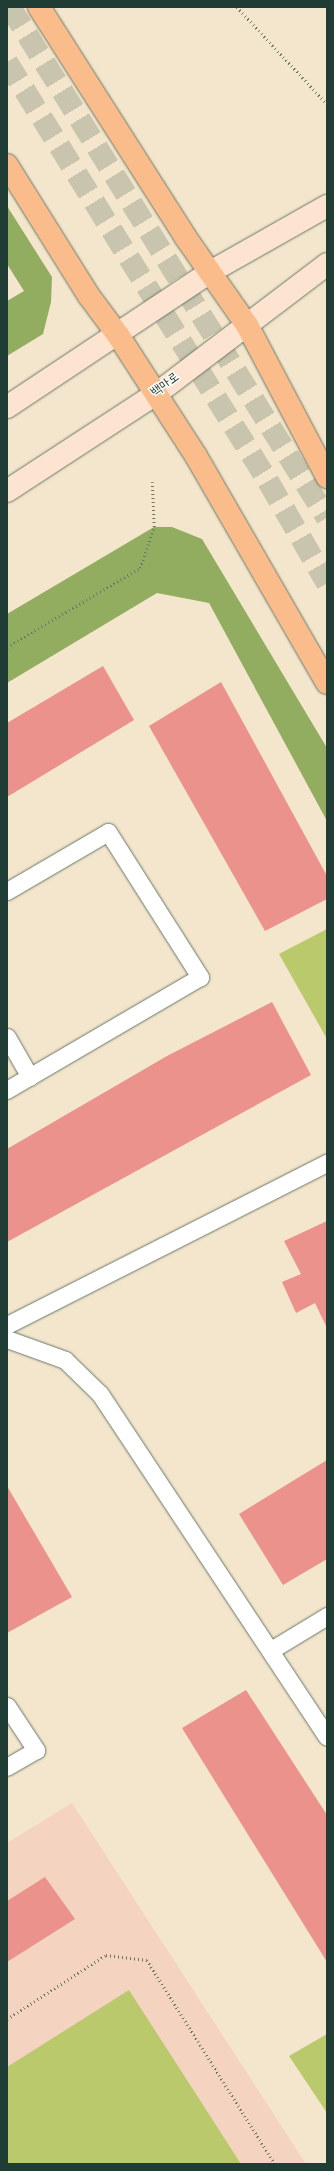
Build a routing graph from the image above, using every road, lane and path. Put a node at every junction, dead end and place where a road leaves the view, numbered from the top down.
1 (39, 7) edge
2 (237, 7) edge
3 (327, 104) edge
4 (7, 165) edge
5 (327, 206) edge
6 (322, 267) edge
7 (212, 272) junction
8 (247, 325) junction
9 (118, 335) junction
10 (156, 394) junction
11 (7, 407) edge
12 (327, 477) edge
13 (152, 482) dead end
14 (7, 491) edge
15 (7, 647) edge
16 (327, 683) edge
17 (7, 891) edge
18 (7, 1036) edge
19 (30, 1077) junction
20 (7, 1090) edge
21 (327, 1163) edge
22 (7, 1325) edge
23 (7, 1339) edge
24 (327, 1616) edge
25 (272, 1650) junction
26 (7, 1706) edge
27 (322, 1720) edge
28 (327, 1737) edge
29 (7, 1767) edge
30 (7, 2019) edge
31 (275, 2164) edge

1 - 7 main road
2 - 3 path
4 - 9 main road
5 - 7 main road
6 - 8 main road, 백마로
7 - 8 main road
7 - 9 main road
8 - 10 main road, 백마로
8 - 12 main road
9 - 10 main road
9 - 11 main road
10 - 14 main road, 백마로
10 - 16 main road
13 - 15 path
17 - 19 lane
18 - 19 lane
19 - 20 lane
21 - 22 lane
23 - 25 lane
24 - 25 lane
25 - 27 lane
26 - 29 lane
27 - 28 lane
30 - 31 path

